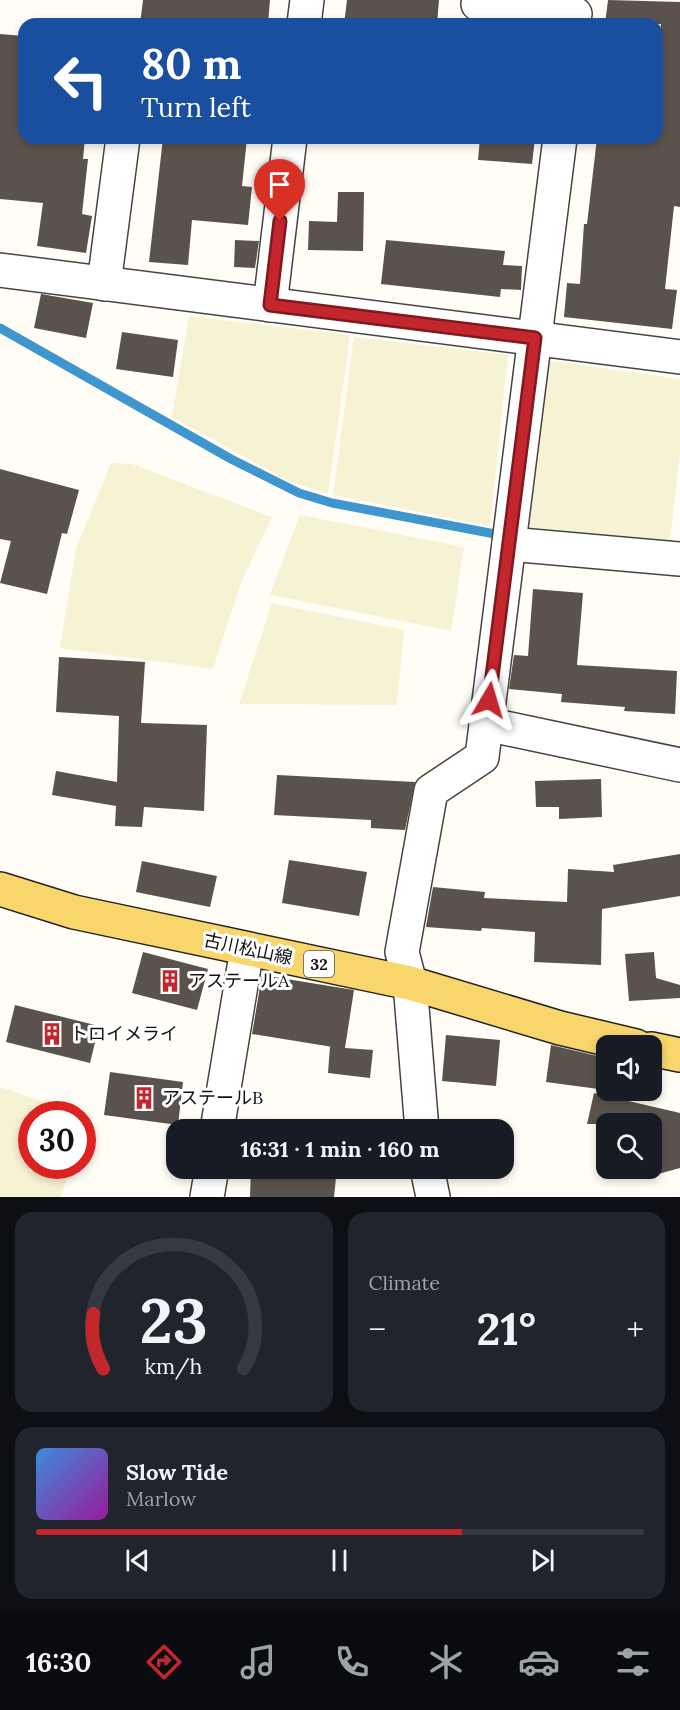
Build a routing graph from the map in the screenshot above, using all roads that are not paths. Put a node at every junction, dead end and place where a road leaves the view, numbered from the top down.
1 (307, 0) edge
2 (478, 9) edge
3 (575, 13) edge
4 (305, 18) edge
5 (122, 144) edge
6 (289, 144) edge
7 (559, 144) edge
8 (0, 270) edge
9 (104, 284) junction
10 (270, 305) junction
11 (535, 338) junction
12 (680, 357) edge
13 (508, 544) junction
14 (680, 559) edge
15 (486, 724) junction
16 (680, 765) edge
17 (0, 889) edge
18 (248, 949) junction
19 (410, 983) junction
20 (596, 1037) edge
21 (662, 1052) edge
22 (680, 1056) edge
23 (219, 1119) edge
24 (421, 1119) edge
25 (210, 1179) edge
26 (430, 1179) edge
27 (207, 1197) edge
28 (433, 1197) edge

1 - 4 street
2 - 3 street
5 - 9 street
6 - 10 street
7 - 11 street
8 - 9 street
9 - 10 street
10 - 11 street
11 - 12 street
11 - 13 street
13 - 14 street
13 - 15 street
15 - 16 street
15 - 19 street
17 - 18 main road, 古川松山線 / 32
18 - 19 main road, 古川松山線 / 32
18 - 23 street
19 - 20 main road, 古川松山線 / 32
19 - 24 street
21 - 22 main road
25 - 27 street
26 - 28 street

